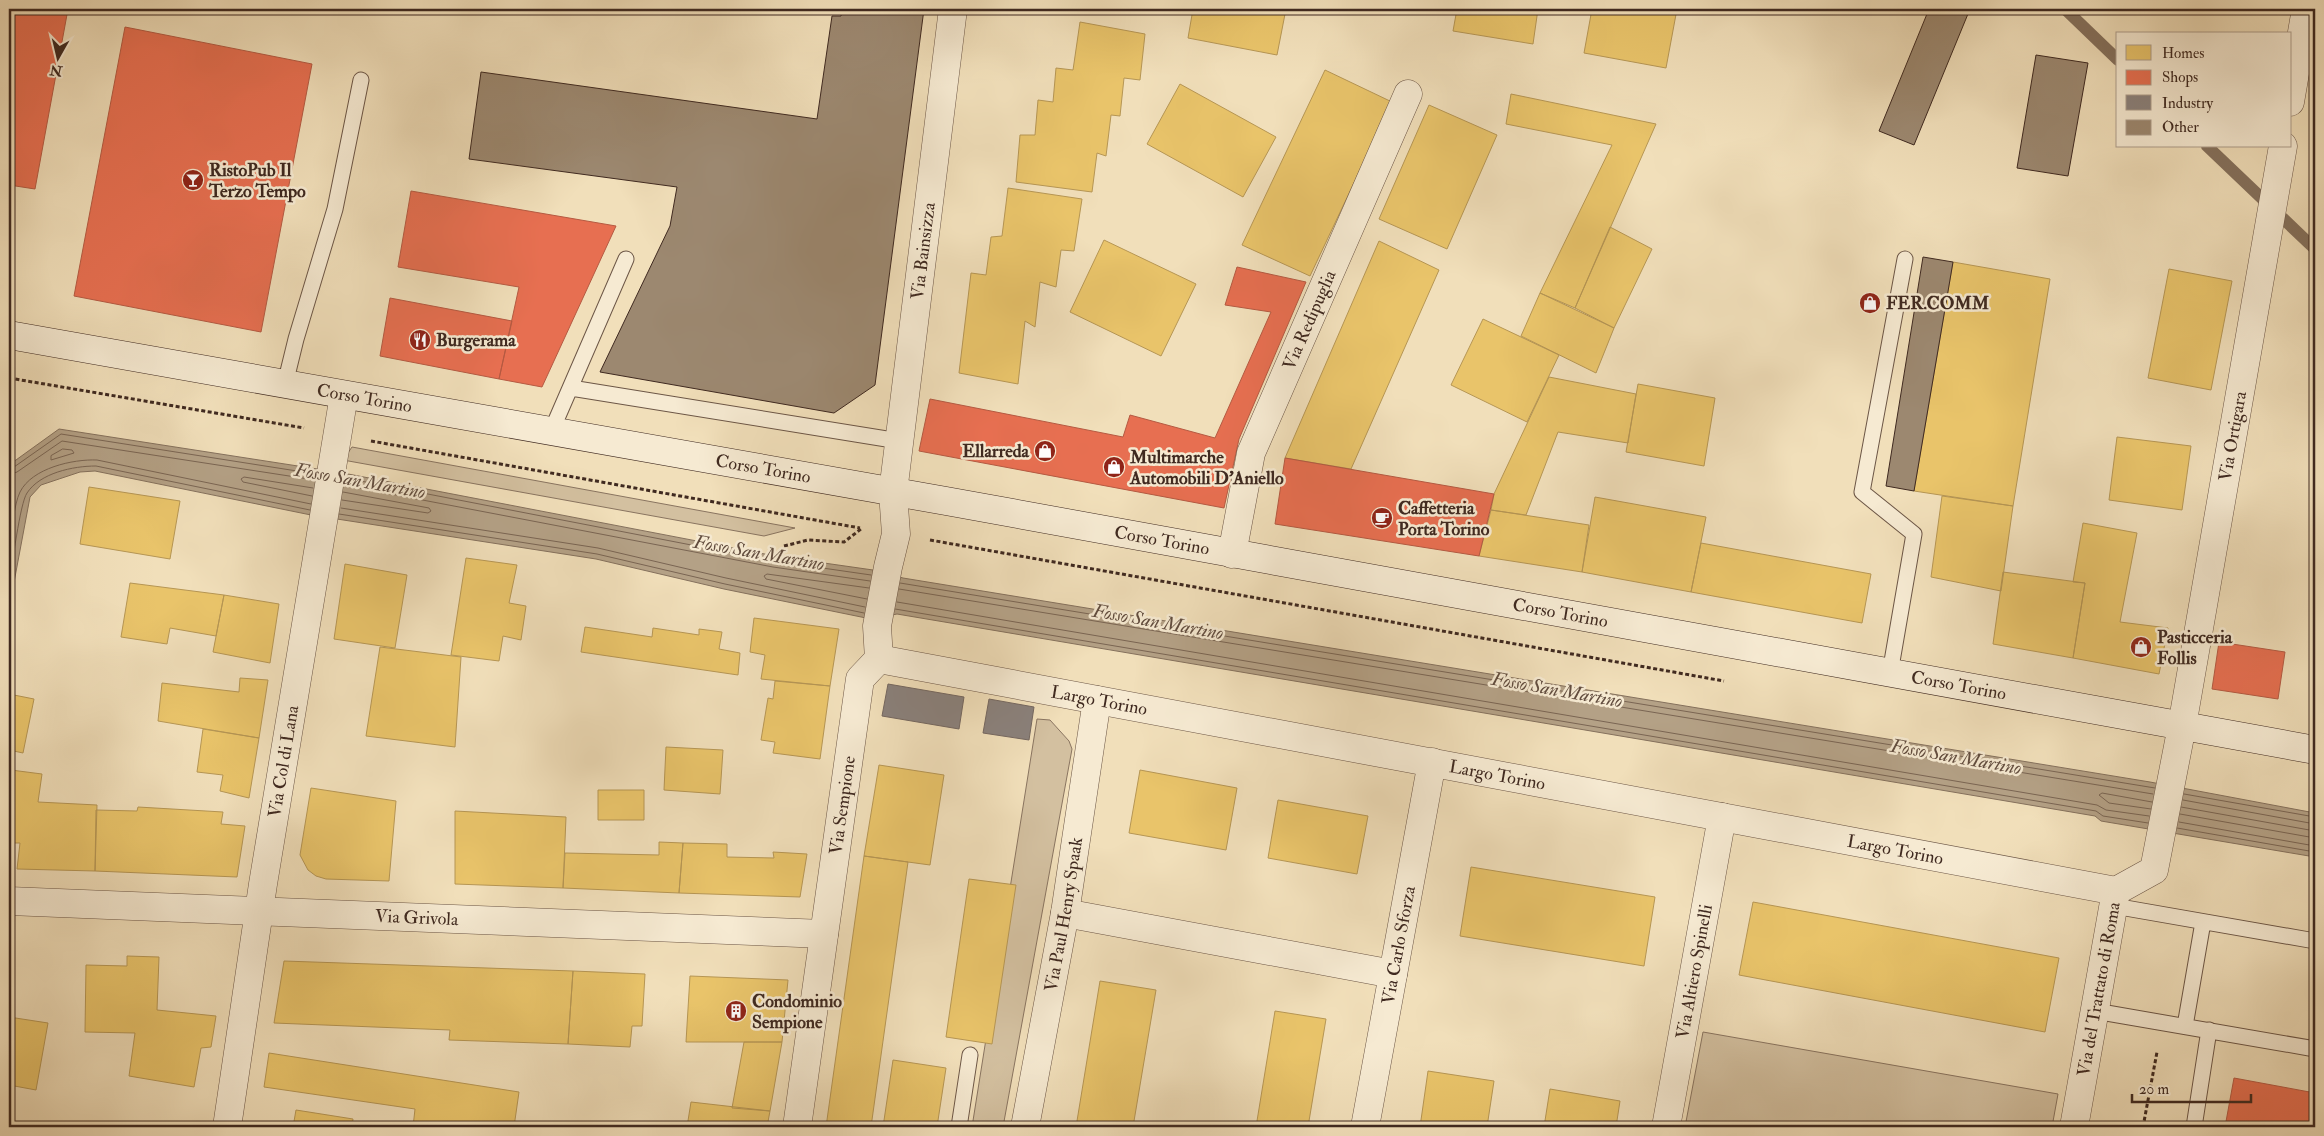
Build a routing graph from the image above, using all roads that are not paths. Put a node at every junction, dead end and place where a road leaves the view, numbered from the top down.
1 (954, 9) edge
2 (2306, 9) edge
3 (361, 80) dead end
4 (2292, 90) edge
5 (1408, 94) dead end
6 (2283, 148) edge
7 (626, 259) dead end
8 (1905, 259) dead end
9 (9, 335) edge
10 (285, 384) junction
11 (570, 388) junction
12 (344, 395) junction
13 (551, 432) junction
14 (899, 441) junction
15 (893, 492) junction
16 (1232, 554) junction
17 (879, 658) junction
18 (1890, 673) junction
19 (1097, 700) junction
20 (2182, 726) junction
21 (2315, 750) edge
22 (1432, 762) junction
23 (1722, 817) junction
24 (2159, 843) joint
25 (2115, 899) junction
26 (9, 901) edge
27 (260, 911) junction
28 (1065, 913) junction
29 (2203, 922) junction
30 (824, 934) junction
31 (2315, 941) edge
32 (1393, 974) junction
33 (2095, 1011) junction
34 (2184, 1026) junction
35 (2209, 1030) junction
36 (2315, 1049) edge
37 (970, 1055) dead end
38 (227, 1127) edge
39 (797, 1127) edge
40 (959, 1127) edge
41 (1025, 1127) edge
42 (1365, 1127) edge
43 (1666, 1127) edge
44 (2074, 1127) edge
45 (2194, 1127) edge

1 - 14 street, Via Bainsizza
2 - 4 street
3 - 10 lane
5 - 16 street, Via Redipuglia
6 - 20 street, Via Ortigara
7 - 11 lane
8 - 18 lane
9 - 10 street, Corso Torino
10 - 12 street, Corso Torino
11 - 13 lane
11 - 14 lane
12 - 13 street, Corso Torino
12 - 27 street, Via Col di Lana
13 - 15 street, Corso Torino
14 - 15 street, Via Bainsizza
15 - 16 street, Corso Torino
15 - 17 street
16 - 18 street, Corso Torino
17 - 19 street, Largo Torino
17 - 30 street, Via Sempione
18 - 20 street, Corso Torino
19 - 22 street, Largo Torino
19 - 28 street, Via Paul Henry Spaak
20 - 21 street, Corso Torino
20 - 24 street, Via Ortigara
22 - 23 street, Largo Torino
22 - 32 street, Via Carlo Sforza
23 - 25 street, Largo Torino
23 - 43 street, Via Altiero Spinelli
24 - 25 street, Via del Trattato di Roma
25 - 29 lane
25 - 33 street, Via del Trattato di Roma
26 - 27 street, Via Grivola
27 - 30 street, Via Grivola
27 - 38 street, Via Col di Lana
28 - 32 street
28 - 41 street, Via Paul Henry Spaak
29 - 31 lane
29 - 34 lane
30 - 39 street, Via Sempione
32 - 42 street, Via Carlo Sforza
33 - 34 lane
33 - 44 street, Via del Trattato di Roma
34 - 35 lane
35 - 36 lane
35 - 45 lane
37 - 40 lane

